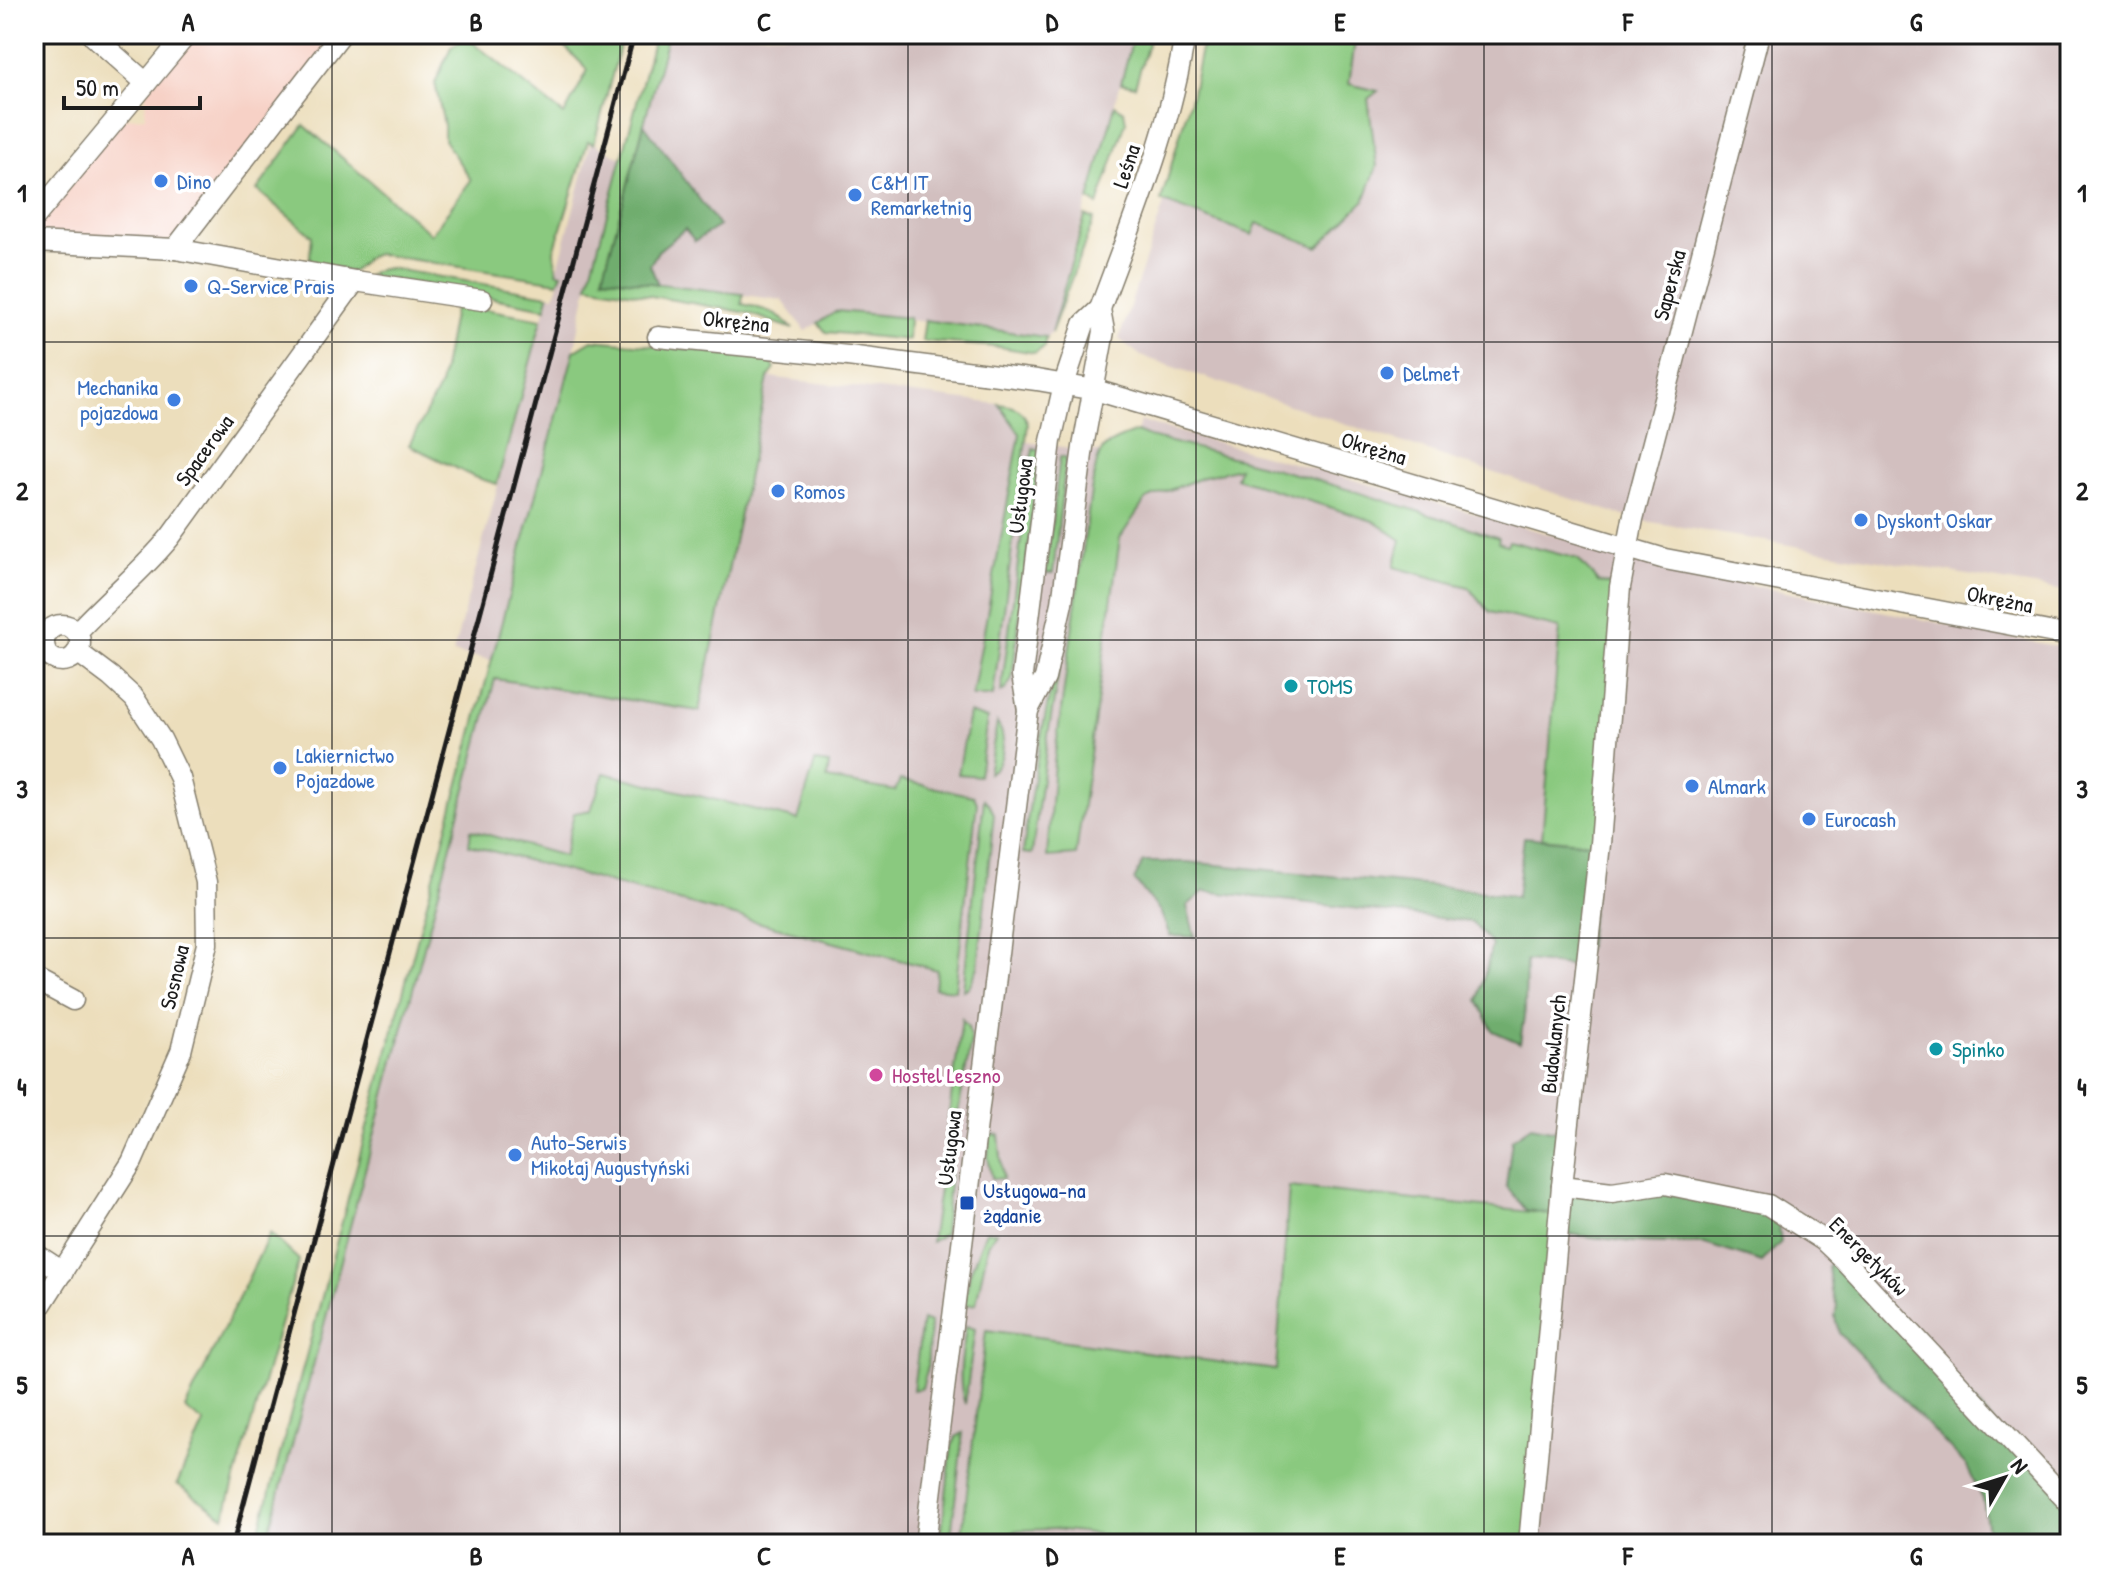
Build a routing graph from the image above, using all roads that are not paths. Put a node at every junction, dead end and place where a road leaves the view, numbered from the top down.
1 (91, 34) edge
2 (187, 34) edge
3 (341, 34) edge
4 (1185, 34) edge
5 (1759, 34) edge
6 (146, 83) junction
7 (34, 218) edge
8 (34, 242) edge
9 (175, 249) junction
10 (355, 281) junction
11 (482, 300) dead end
12 (1100, 309) junction
13 (658, 337) dead end
14 (1064, 384) junction
15 (1095, 390) junction
16 (1626, 548) junction
17 (77, 632) junction
18 (2070, 636) edge
19 (40, 654) edge
20 (76, 654) junction
21 (1028, 710) junction
22 (34, 979) edge
23 (73, 1000) dead end
24 (1562, 1186) junction
25 (34, 1253) edge
26 (63, 1272) junction
27 (34, 1316) edge
28 (2070, 1504) edge
29 (925, 1544) edge
30 (1529, 1544) edge

1 - 6 street
2 - 6 street
3 - 9 street
4 - 12 street, Leśna
5 - 16 street, Saperska
6 - 7 street
8 - 9 street
9 - 10 street
10 - 11 street
10 - 17 street, Spacerowa
12 - 14 street, Leśna
12 - 15 street, Leśna
13 - 14 street, Okrężna
14 - 15 street, Okrężna
14 - 21 street, Usługowa
15 - 16 street, Okrężna
15 - 21 street, Usługowa
16 - 18 street, Okrężna
16 - 24 street, Budowlanych
17 - 19 street
17 - 20 street
19 - 20 street
20 - 26 street, Sosnowa
21 - 29 street, Usługowa
22 - 23 street
24 - 28 street, Energetyków
24 - 30 street, Budowlanych
25 - 26 street
26 - 27 street, Sosnowa

